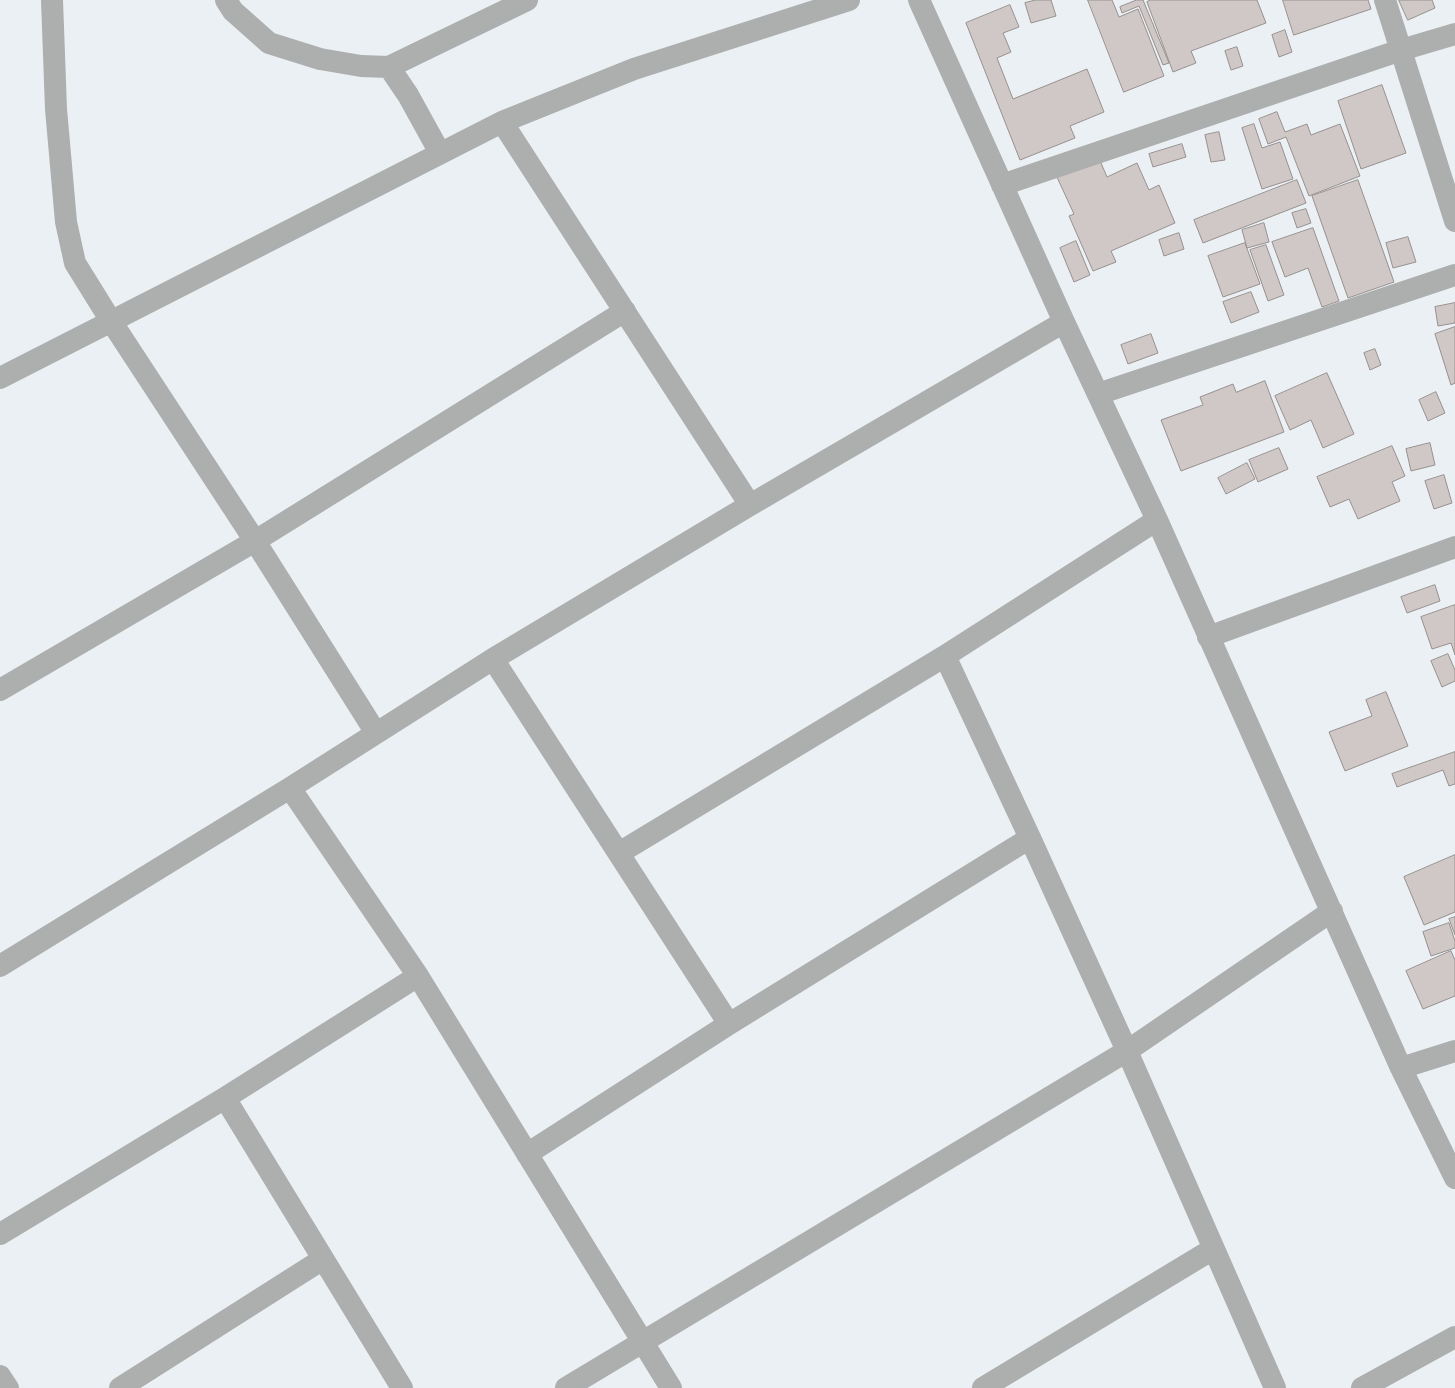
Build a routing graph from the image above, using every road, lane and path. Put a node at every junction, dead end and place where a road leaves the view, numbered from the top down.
1 (52, 0) edge
2 (226, 0) edge
3 (527, 0) edge
4 (849, 0) edge
5 (919, 0) edge
6 (1385, 0) edge
7 (1455, 34) edge
8 (1401, 50) junction
9 (389, 66) junction
10 (502, 122) junction
11 (440, 153) junction
12 (1002, 185) junction
13 (1455, 221) edge
14 (1455, 275) edge
15 (626, 311) junction
16 (111, 321) junction
17 (1064, 322) junction
18 (0, 378) edge
19 (1098, 394) junction
20 (750, 505) junction
21 (1157, 520) junction
22 (254, 541) junction
23 (1455, 546) edge
24 (1208, 637) junction
25 (945, 656) junction
26 (493, 659) junction
27 (0, 690) edge
28 (376, 733) junction
29 (290, 788) junction
30 (1030, 838) junction
31 (619, 853) junction
32 (1332, 911) junction
33 (0, 966) edge
34 (418, 976) junction
35 (729, 1024) junction
36 (1126, 1051) junction
37 (1455, 1051) edge
38 (1402, 1068) junction
39 (225, 1098) junction
40 (527, 1154) junction
41 (1455, 1178) edge
42 (0, 1234) edge
43 (1213, 1249) junction
44 (322, 1259) junction
45 (1455, 1337) edge
46 (642, 1343) junction
47 (0, 1376) edge
48 (8, 1388) edge
49 (120, 1388) edge
50 (402, 1388) edge
51 (566, 1388) edge
52 (671, 1388) edge
53 (983, 1388) edge
54 (1275, 1388) edge
55 (1362, 1388) edge

1 - 16 street
2 - 9 street
3 - 9 street
4 - 10 street
5 - 12 street
6 - 8 street
7 - 8 street
8 - 12 street
8 - 13 street
9 - 11 street
10 - 11 street
10 - 15 street
11 - 16 street
12 - 17 street
14 - 19 street
15 - 20 street
15 - 22 street
16 - 18 street
16 - 22 street
17 - 19 street
17 - 20 street
19 - 21 street
20 - 26 street
21 - 24 street
21 - 25 street
22 - 27 street
22 - 28 street
23 - 24 street
24 - 32 street
25 - 30 street
25 - 31 street
26 - 28 street
26 - 31 street
28 - 29 street
29 - 33 street
29 - 34 street
30 - 35 street
30 - 36 street
31 - 35 street
32 - 36 street
32 - 38 street
34 - 39 street
34 - 40 street
35 - 40 street
36 - 43 street
36 - 46 street
37 - 38 street
38 - 41 street
39 - 42 street
39 - 44 street
40 - 46 street
43 - 53 street
43 - 54 street
44 - 49 street
44 - 50 street
45 - 55 street
46 - 51 street
46 - 52 street
47 - 48 street

